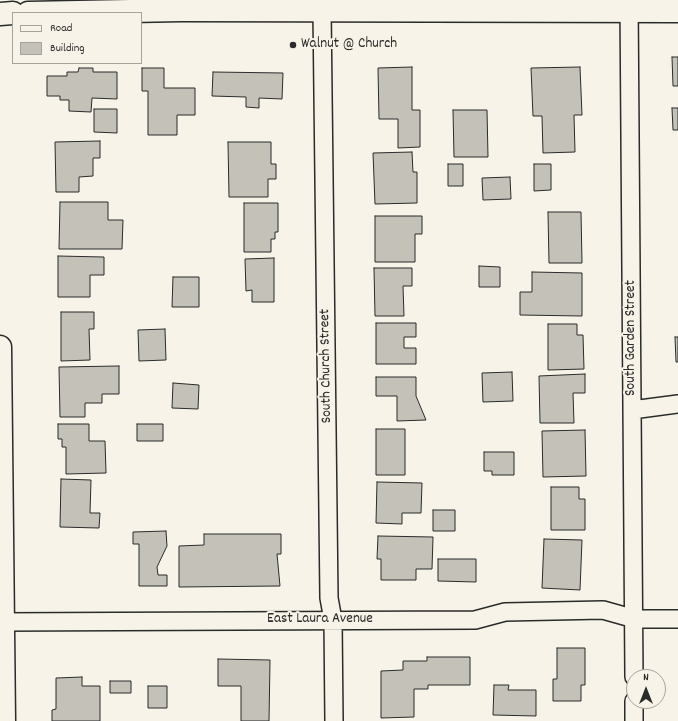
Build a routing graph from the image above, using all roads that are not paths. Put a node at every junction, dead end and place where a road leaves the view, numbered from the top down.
1 (629, 5) edge
2 (322, 10) junction
3 (678, 11) edge
4 (126, 12) edge
5 (12, 13) edge
6 (0, 14) edge
7 (0, 347) edge
8 (678, 404) edge
9 (632, 410) junction
10 (635, 619) junction
11 (678, 619) edge
12 (333, 620) junction
13 (2, 622) edge
14 (634, 669) edge
15 (634, 709) edge
16 (4, 721) edge
17 (334, 721) edge
18 (634, 721) edge

1 - 2 main road
1 - 3 main road
1 - 9 street, South Garden Street
2 - 4 main road
2 - 12 street, South Church Street
5 - 6 main road
7 - 13 main road
8 - 9 street
9 - 10 street, South Garden Street
10 - 11 street, East Laura Avenue
10 - 12 street, East Laura Avenue
10 - 14 street, South Garden Street
12 - 13 street, East Laura Avenue
12 - 17 street, South Church Street
13 - 16 main road
15 - 18 street

